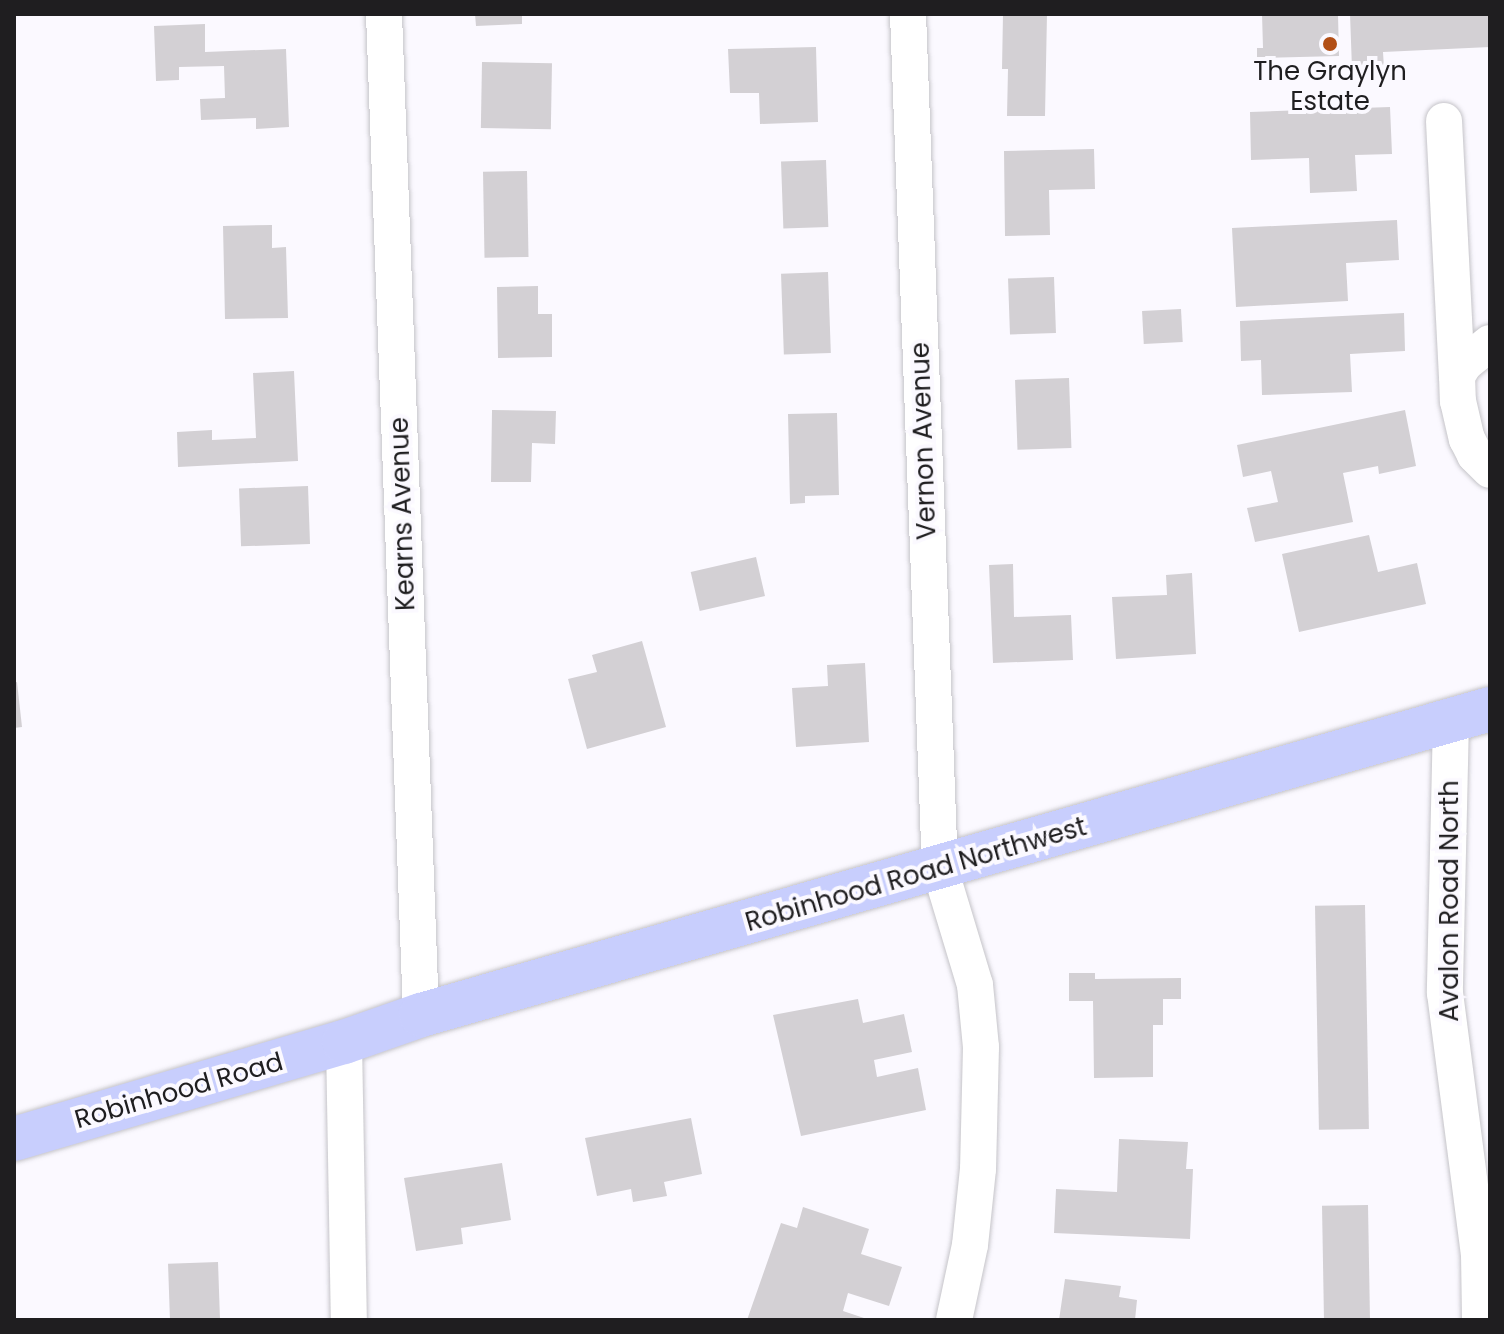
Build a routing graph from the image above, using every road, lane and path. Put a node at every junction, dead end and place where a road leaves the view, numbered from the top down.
1 (384, 14) edge
2 (908, 14) edge
3 (1444, 121) dead end
4 (1490, 343) edge
5 (1457, 376) junction
6 (1490, 470) edge
7 (1470, 714) edge
8 (940, 869) junction
9 (421, 1015) junction
10 (344, 1042) junction
11 (14, 1139) edge
12 (349, 1320) edge
13 (954, 1320) edge
14 (1480, 1320) edge

1 - 9 street, Kearns Avenue
2 - 8 street, Vernon Avenue
3 - 5 street
4 - 5 street
5 - 6 street
7 - 8 main road, Robinhood Road Northwest
7 - 14 street, Avalon Road North
8 - 9 main road, Robinhood Road Northwest
8 - 13 street, Vernon Avenue
9 - 10 main road, Robinhood Road Northwest
10 - 11 main road, Robinhood Road
10 - 12 street

